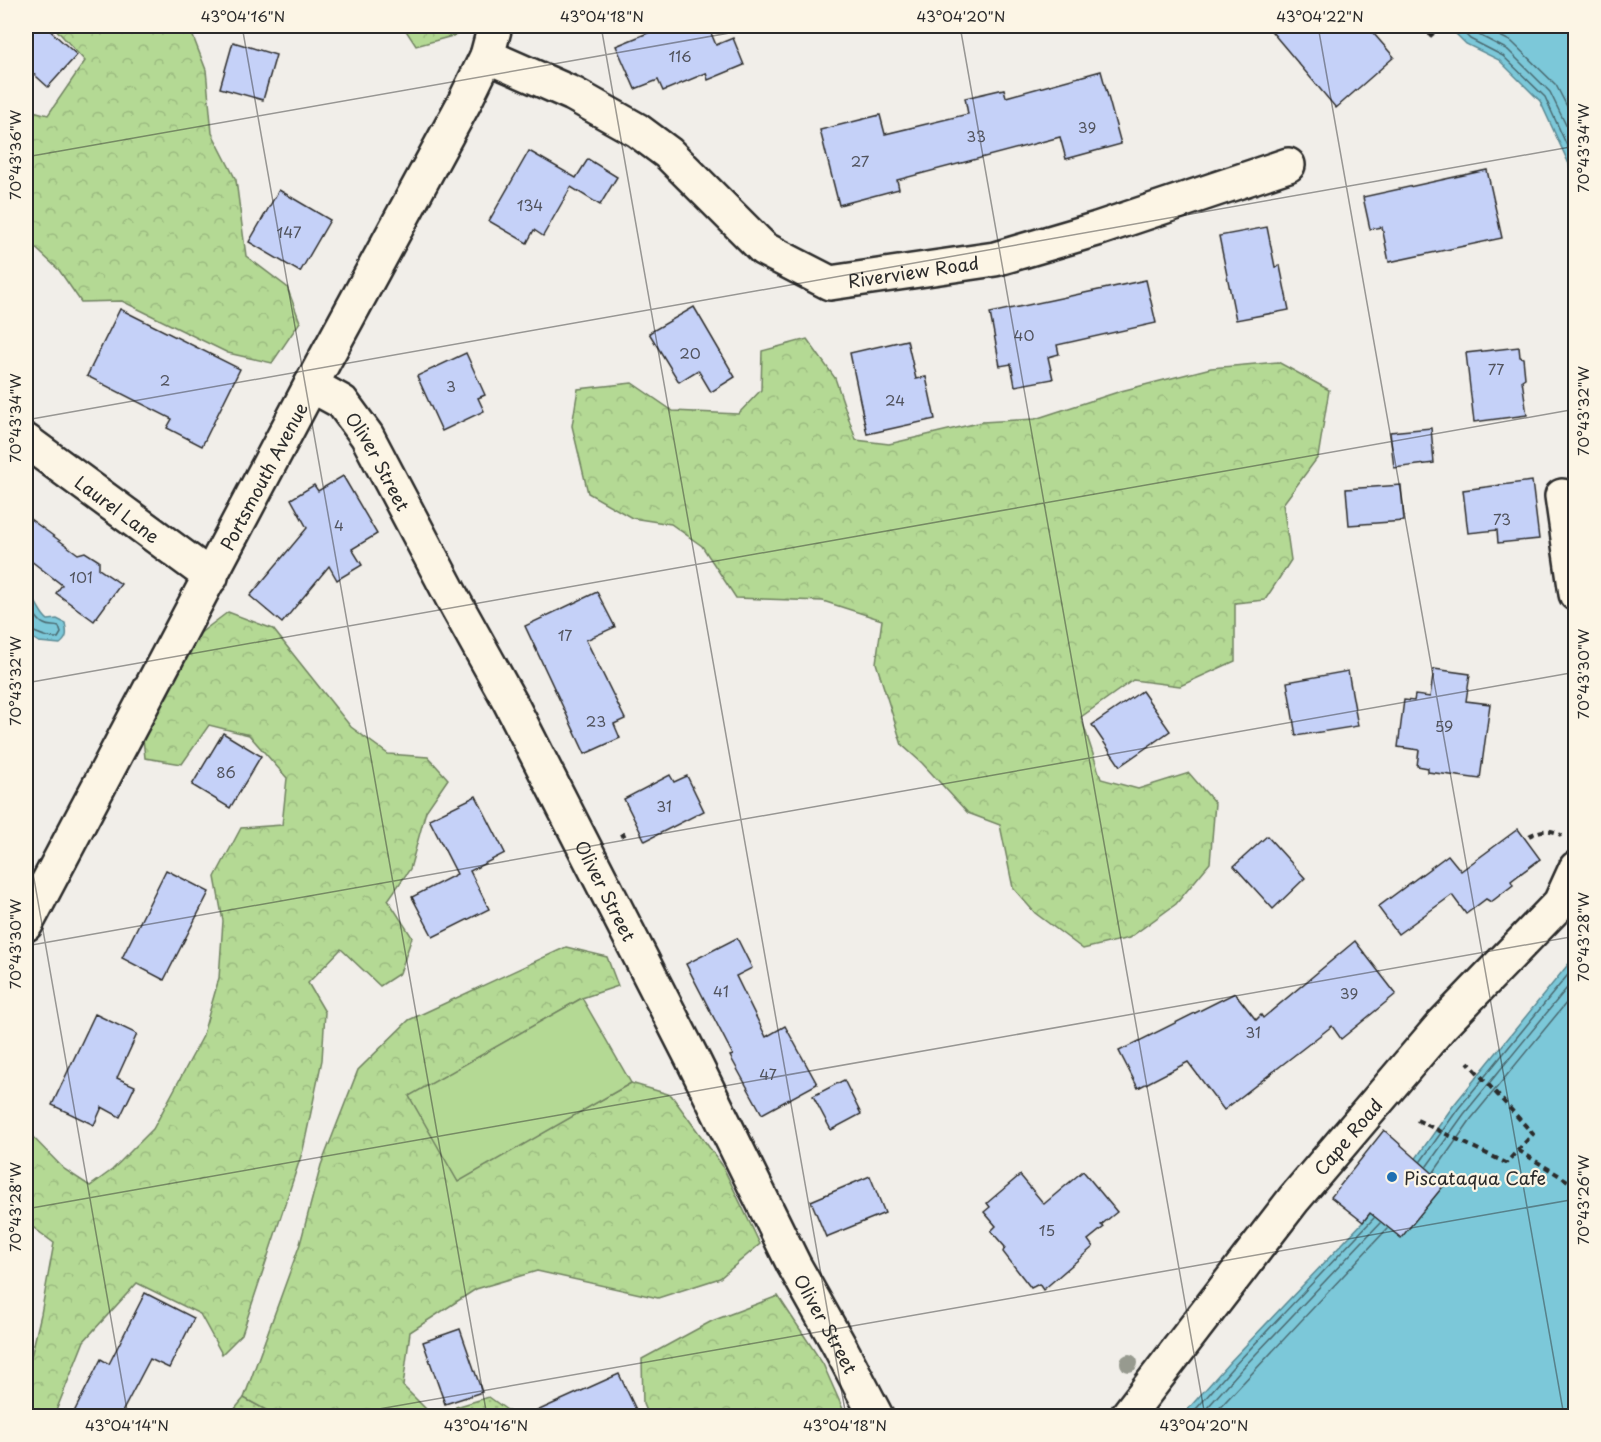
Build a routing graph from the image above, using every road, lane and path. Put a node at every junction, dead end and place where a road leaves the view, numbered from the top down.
1 (1441, 26) edge
2 (1429, 37) dead end
3 (491, 41) edge
4 (1288, 165) dead end
5 (311, 385) junction
6 (26, 441) edge
7 (1562, 496) dead end
8 (211, 578) junction
9 (1575, 594) edge
10 (1529, 836) dead end
11 (1564, 837) dead end
12 (1575, 868) edge
13 (26, 924) edge
14 (1468, 1062) dead end
15 (1417, 1120) dead end
16 (1518, 1150) junction
17 (1575, 1186) edge
18 (876, 1416) edge
19 (1127, 1416) edge

1 - 2 path
3 - 4 street, Riverview Road
3 - 5 street, Portsmouth Avenue
5 - 8 street, Portsmouth Avenue
5 - 18 street, Oliver Street
6 - 8 street, Laurel Lane
7 - 9 street
8 - 13 street, Portsmouth Avenue
10 - 11 path
12 - 19 street, Cape Road
14 - 16 path
15 - 16 path
16 - 17 path

